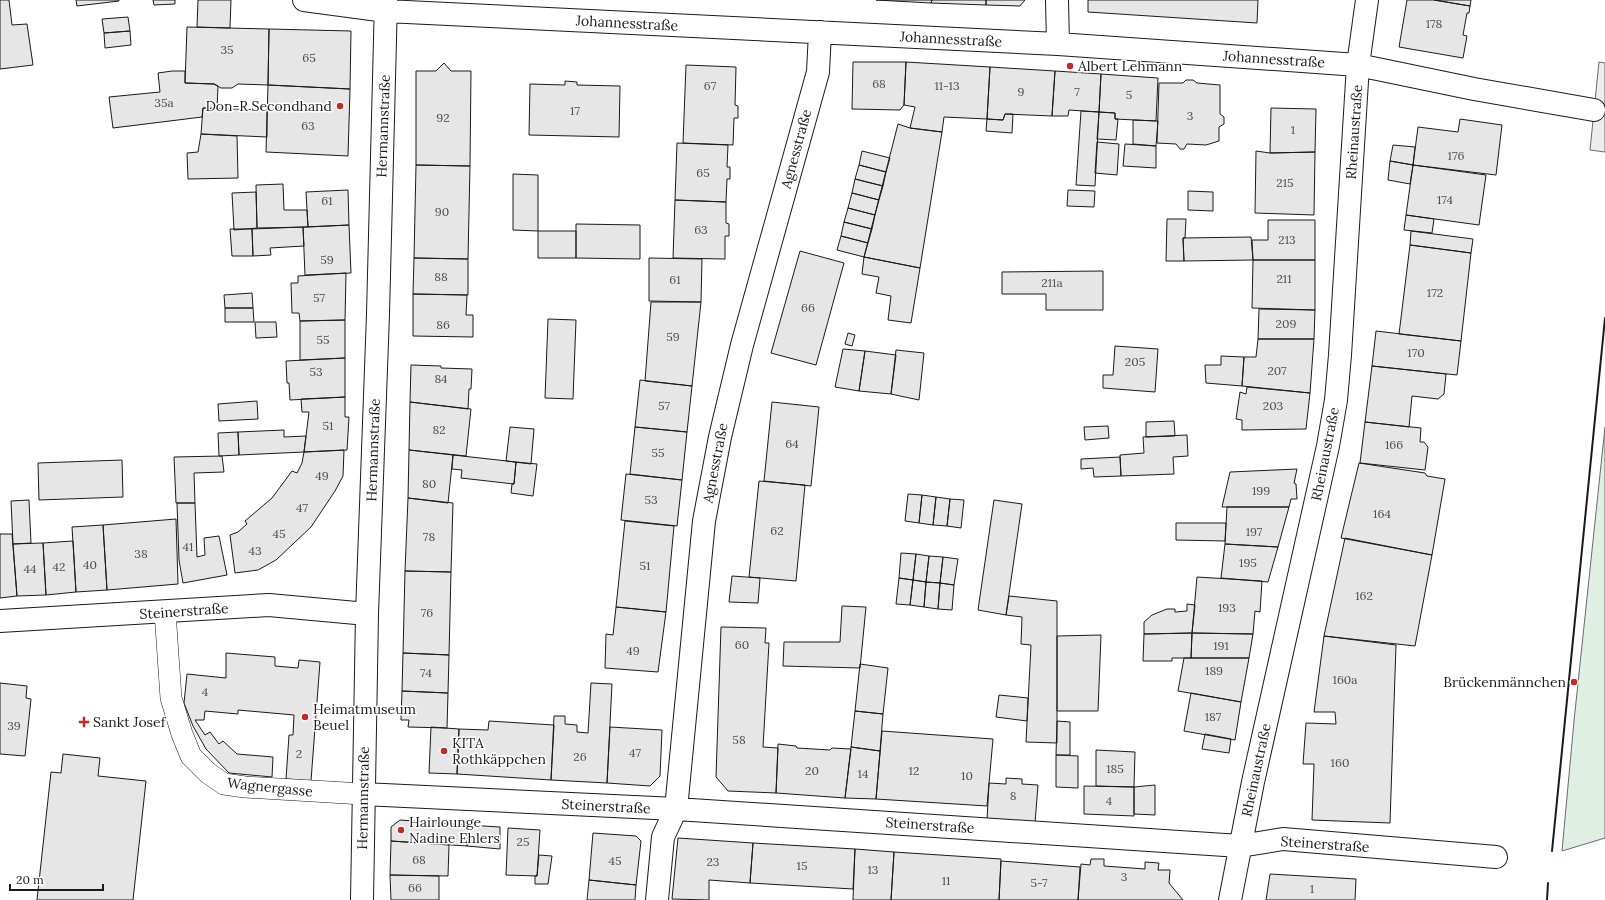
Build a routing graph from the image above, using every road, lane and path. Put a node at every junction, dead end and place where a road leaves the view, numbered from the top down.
1 (304, 0) edge
2 (1057, 0) edge
3 (1368, 0) edge
4 (386, 5) edge
5 (820, 32) junction
6 (1058, 44) junction
7 (1358, 65) junction
8 (1594, 110) dead end
9 (165, 612) junction
10 (367, 614) junction
11 (0, 621) edge
12 (363, 794) junction
13 (676, 809) junction
14 (1240, 846) junction
15 (1496, 857) dead end
16 (362, 900) edge
17 (657, 900) edge
18 (1230, 900) edge

1 - 4 street, Johannesstraße
2 - 6 street
3 - 7 street, Rheinaustraße
4 - 5 street, Johannesstraße
4 - 10 street, Hermannstraße
5 - 6 street, Johannesstraße
5 - 13 street, Agnesstraße
6 - 7 street, Johannesstraße
7 - 8 street, Johannesstraße
7 - 14 street, Rheinaustraße
9 - 10 street, Steinerstraße
9 - 11 street, Steinerstraße
9 - 12 street, Wagnergasse
10 - 12 street, Hermannstraße
12 - 13 street, Steinerstraße
12 - 16 street, Hermannstraße
13 - 14 street, Steinerstraße
13 - 17 street, Agnesstraße
14 - 15 street, Steinerstraße
14 - 18 street, Rheinaustraße

